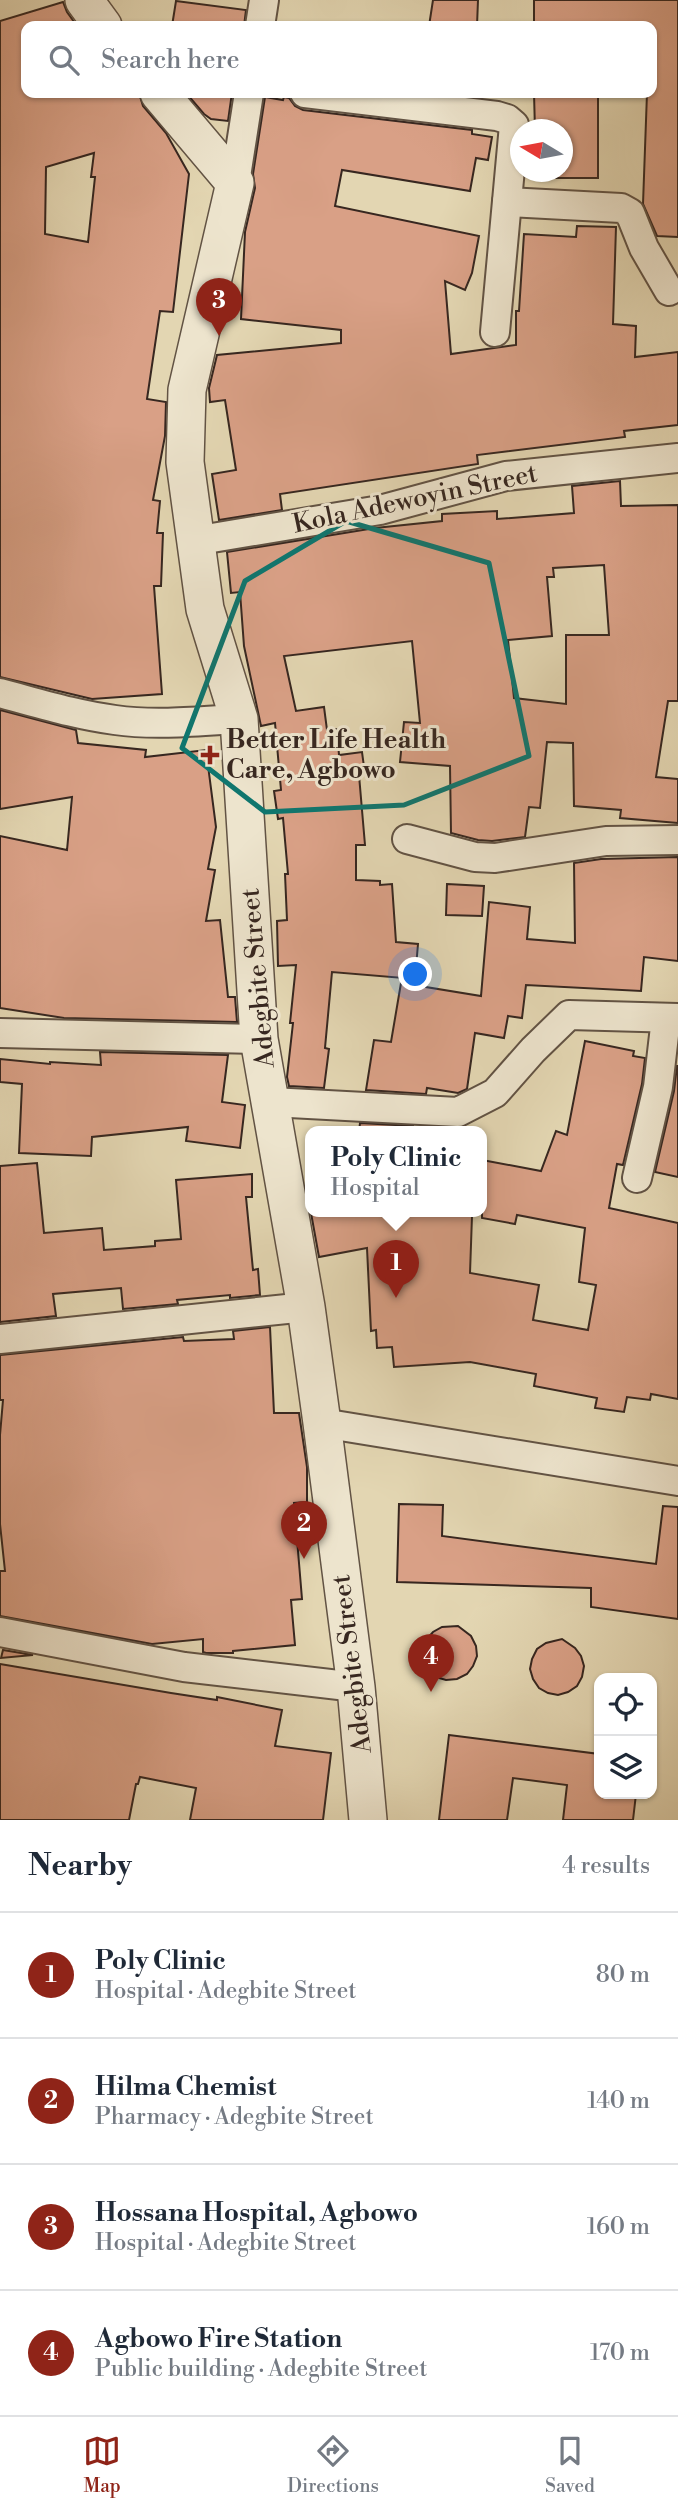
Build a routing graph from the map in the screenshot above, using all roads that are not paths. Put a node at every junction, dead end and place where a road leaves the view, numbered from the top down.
1 (84, 0) edge
2 (264, 0) edge
3 (99, 21) edge
4 (261, 21) edge
5 (163, 98) edge
6 (248, 98) edge
7 (345, 98) edge
8 (235, 183) junction
9 (507, 202) junction
10 (669, 291) dead end
11 (495, 332) dead end
12 (678, 458) edge
13 (194, 541) junction
14 (0, 694) edge
15 (239, 719) junction
16 (407, 839) dead end
17 (678, 840) edge
18 (672, 1018) edge
19 (0, 1032) edge
20 (259, 1038) junction
21 (271, 1101) junction
22 (637, 1178) dead end
23 (306, 1307) junction
24 (0, 1339) edge
25 (322, 1423) junction
26 (678, 1481) edge
27 (0, 1632) edge
28 (356, 1688) junction
29 (368, 1820) edge

1 - 3 street
2 - 4 street
5 - 8 street
6 - 8 street
7 - 9 street
8 - 13 street, Adegbite Street
9 - 10 street
9 - 11 street
12 - 13 street, Kola Adewoyin Street
13 - 15 street, Adegbite Street
14 - 15 street
15 - 20 street, Adegbite Street
16 - 17 street
18 - 21 street
18 - 22 street
19 - 20 street
20 - 21 street, Adegbite Street
21 - 23 street, Adegbite Street
23 - 24 street
23 - 25 street, Adegbite Street
25 - 26 street
25 - 28 street, Adegbite Street
27 - 28 street
28 - 29 street, Adegbite Street

